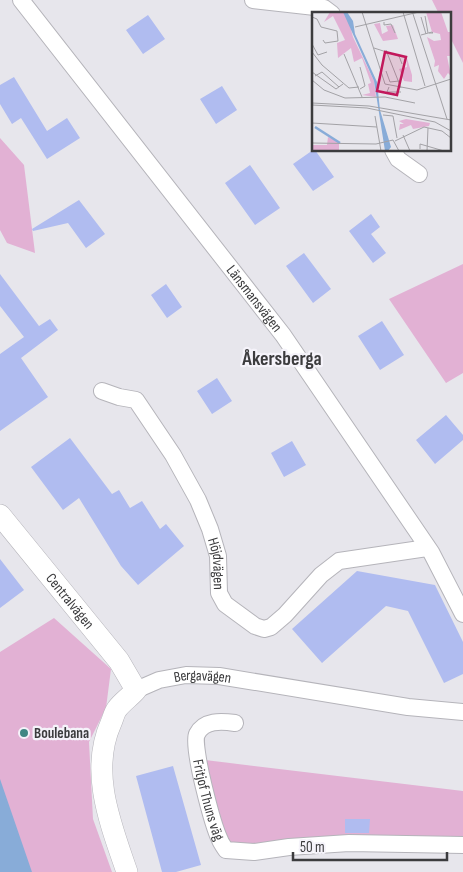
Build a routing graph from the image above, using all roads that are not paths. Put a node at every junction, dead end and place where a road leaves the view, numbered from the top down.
1 (21, 0) edge
2 (253, 0) edge
3 (329, 12) edge
4 (394, 151) edge
5 (419, 174) dead end
6 (102, 391) dead end
7 (0, 515) edge
8 (427, 548) junction
9 (463, 614) edge
10 (136, 690) junction
11 (463, 712) edge
12 (235, 722) dead end
13 (463, 845) edge
14 (127, 872) edge

1 - 8 street, Länsmansvägen
2 - 3 street
4 - 5 street
6 - 8 street, Höjdvägen
7 - 10 street, Centralvägen
8 - 9 street, Länsmansvägen
10 - 11 street, Bergavägen
10 - 14 street, Bergavägen
12 - 13 street, Fritjof Thuns väg

